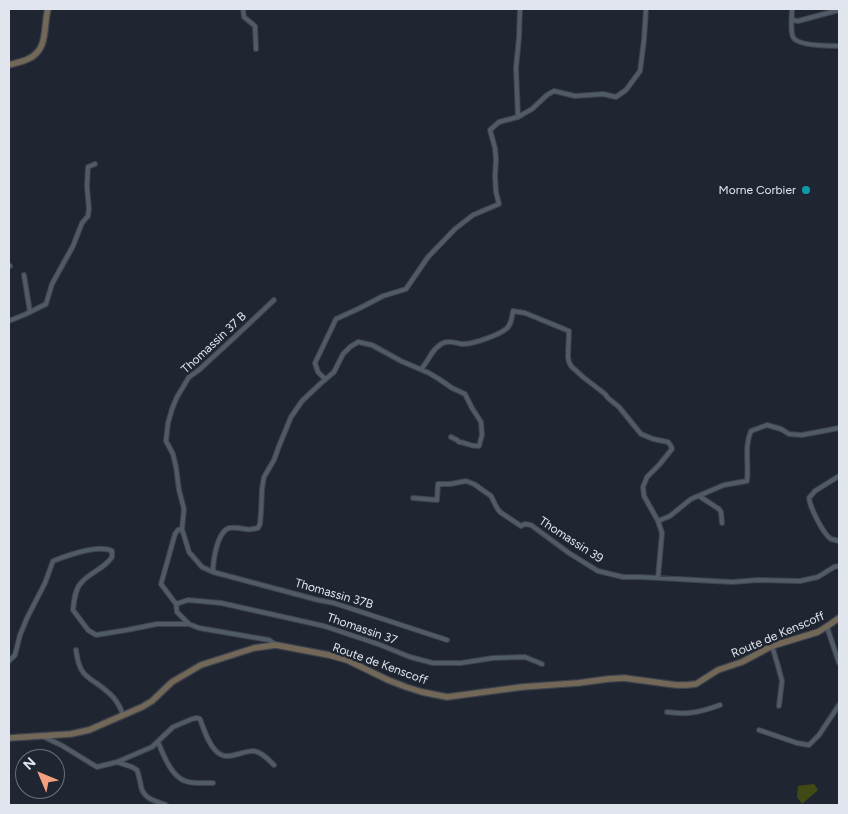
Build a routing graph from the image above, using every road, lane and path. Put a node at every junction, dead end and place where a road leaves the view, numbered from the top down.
1 (48, 9) edge
2 (243, 9) edge
3 (520, 9) edge
4 (646, 9) edge
5 (792, 9) edge
6 (839, 10) edge
7 (792, 20) junction
8 (839, 46) edge
9 (256, 49) dead end
10 (9, 65) edge
11 (518, 117) junction
12 (95, 164) dead end
13 (24, 275) dead end
14 (274, 300) dead end
15 (30, 312) junction
16 (9, 321) edge
17 (421, 369) junction
18 (325, 379) junction
19 (839, 428) edge
20 (451, 437) dead end
21 (839, 476) edge
22 (699, 496) junction
23 (413, 498) dead end
24 (658, 521) junction
25 (722, 523) dead end
26 (182, 529) junction
27 (839, 541) edge
28 (839, 566) edge
29 (213, 572) junction
30 (658, 578) junction
31 (176, 604) junction
32 (839, 618) edge
33 (189, 624) junction
34 (827, 627) junction
35 (448, 640) dead end
36 (276, 646) junction
37 (772, 646) junction
38 (76, 650) dead end
39 (838, 657) edge
40 (9, 661) edge
41 (839, 663) edge
42 (542, 664) dead end
43 (720, 705) dead end
44 (839, 705) edge
45 (779, 706) dead end
46 (667, 712) dead end
47 (123, 715) junction
48 (759, 730) dead end
49 (40, 735) junction
50 (9, 738) edge
51 (158, 742) junction
52 (117, 762) junction
53 (274, 765) dead end
54 (213, 783) dead end
55 (166, 805) edge

1 - 10 main road
2 - 9 street
3 - 11 street
4 - 11 street
5 - 7 street
6 - 7 street
7 - 8 street
11 - 18 street
12 - 15 street
13 - 15 street
14 - 26 street, Thomassin 37 B
15 - 16 street
17 - 18 street
17 - 20 street
17 - 24 street
18 - 29 street
19 - 22 street
21 - 27 street
22 - 24 street
22 - 25 street
23 - 30 street, Thomassin 39
24 - 30 street
26 - 29 street
26 - 31 street, Thomassin 37 B
28 - 30 street, Thomassin 39
29 - 35 street, Thomassin 37B
31 - 33 street, Thomassin 37 B
31 - 42 street, Thomassin 37
32 - 34 main road, Route de Kenscoff
33 - 36 street
33 - 40 street
34 - 37 main road, Route de Kenscoff
34 - 39 street
36 - 37 main road, Route de Kenscoff
36 - 47 main road, Route de Kenscoff
37 - 45 street
38 - 47 street
39 - 41 street
43 - 46 street
44 - 48 street
47 - 49 main road, Route de Kenscoff
49 - 50 main road, Route de Kenscoff
49 - 52 street
51 - 52 street
51 - 53 street
51 - 54 street
52 - 55 street

